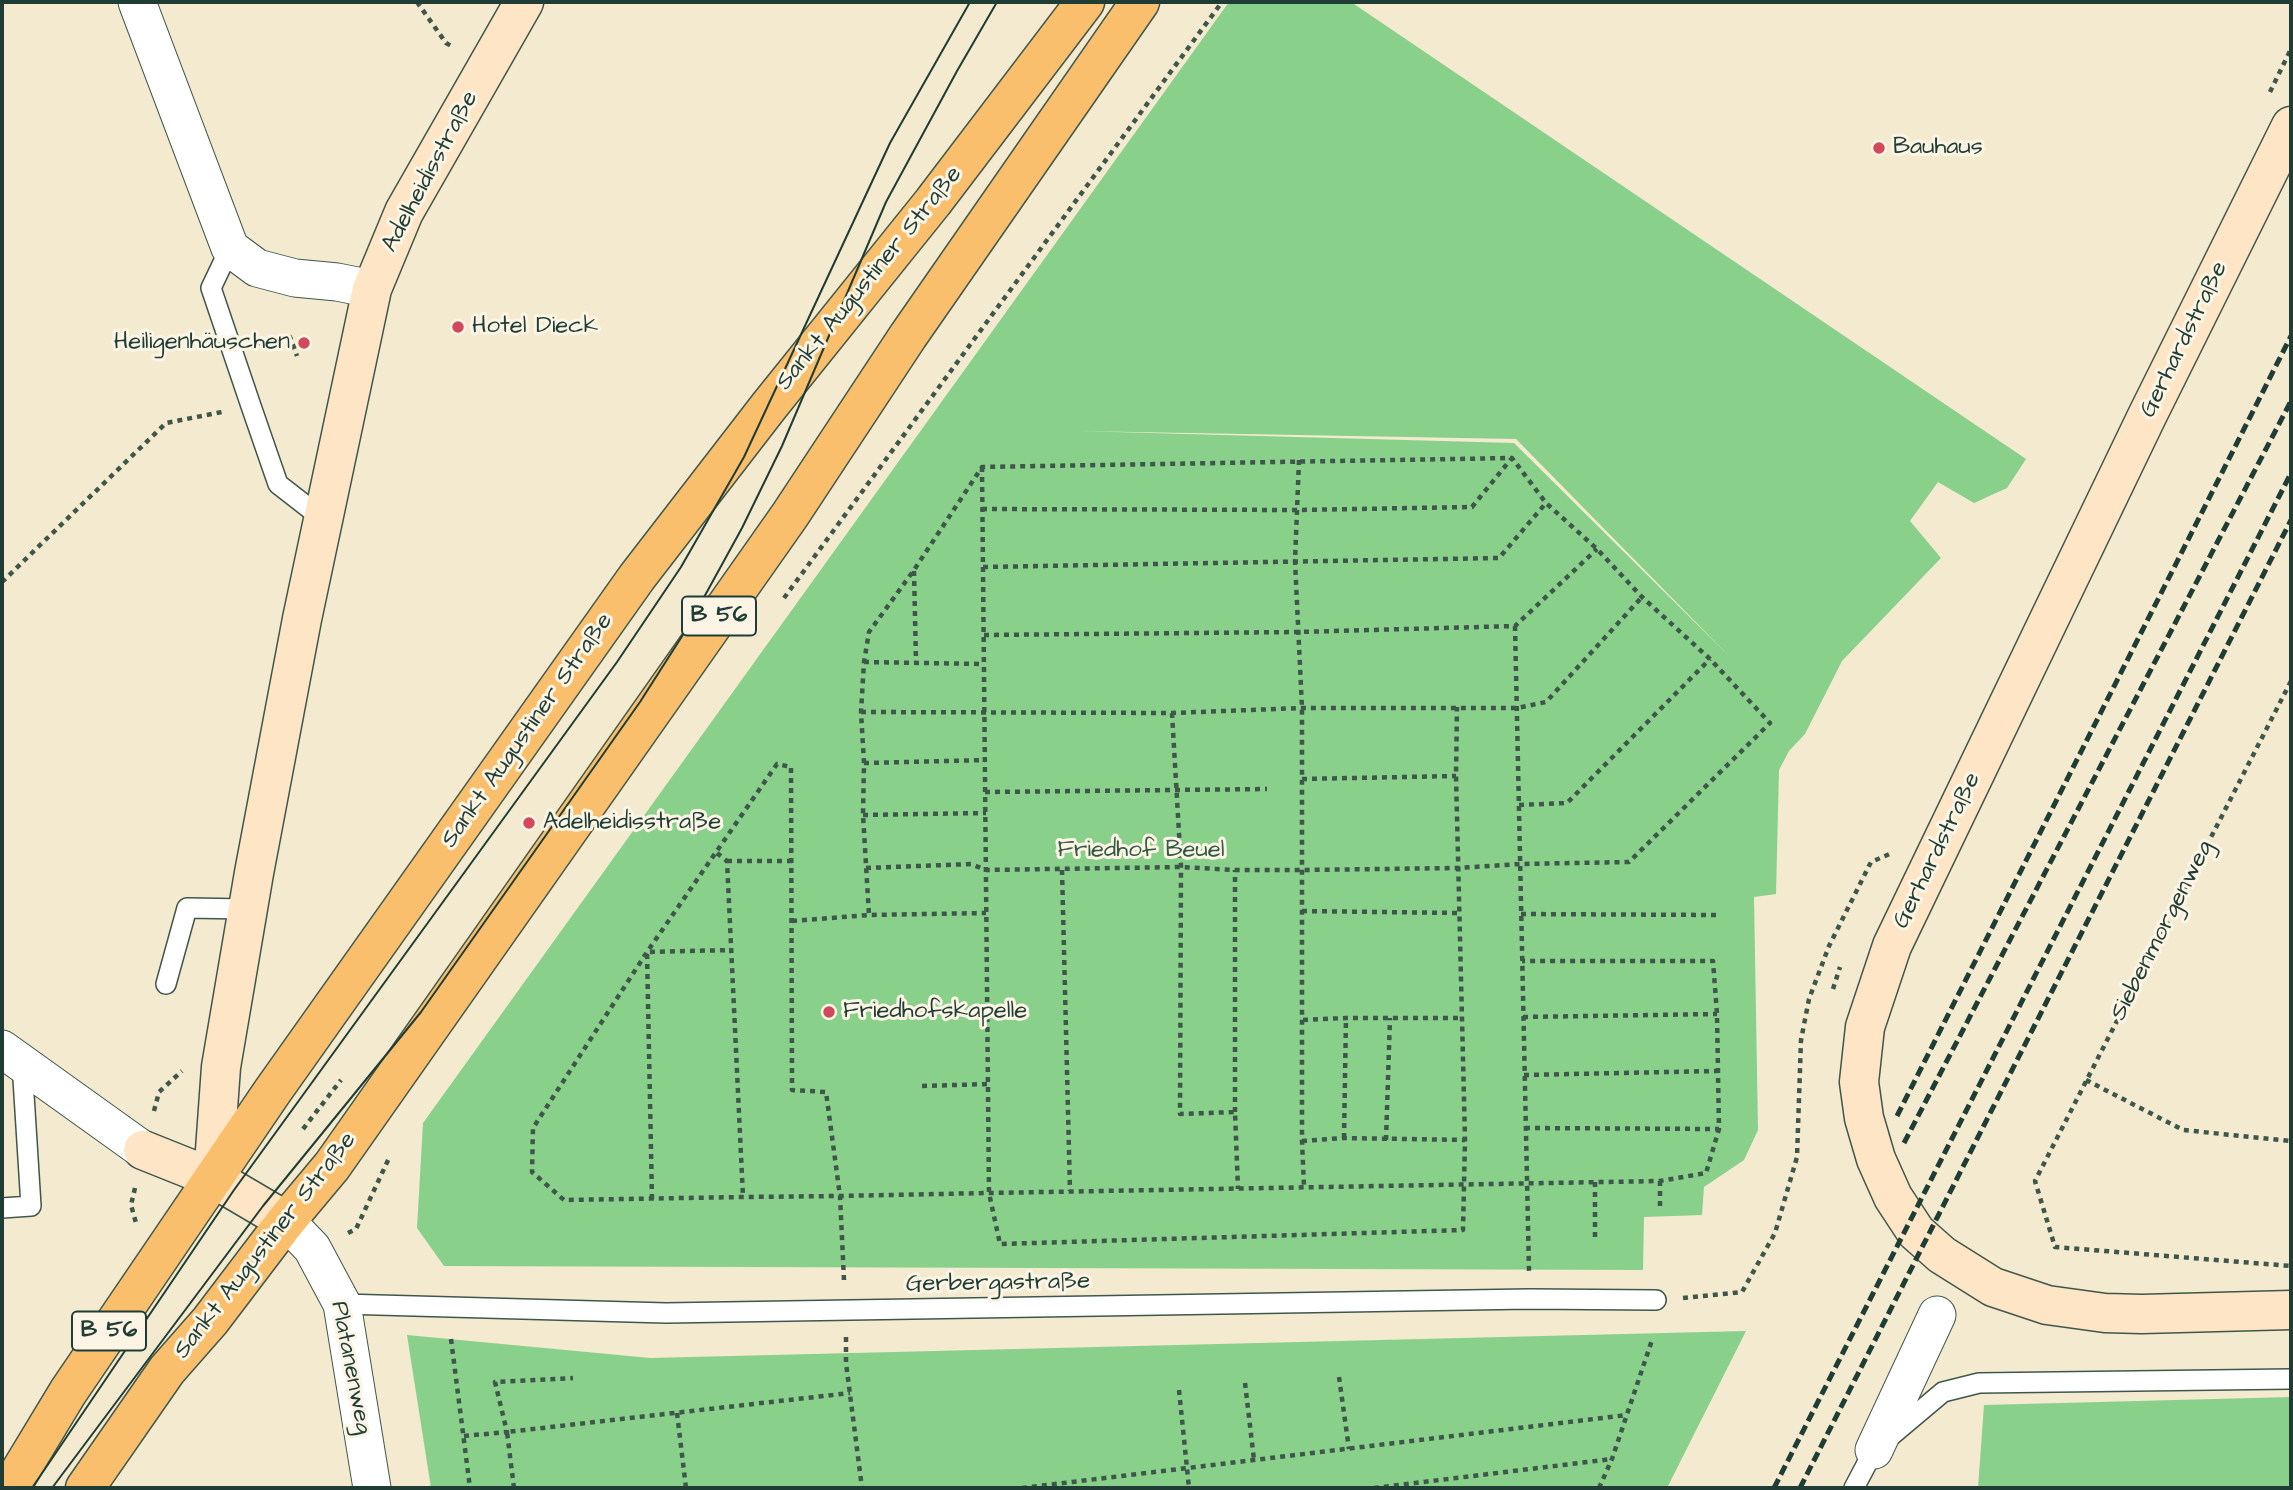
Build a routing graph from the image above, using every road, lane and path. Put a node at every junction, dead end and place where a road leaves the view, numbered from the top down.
1 (136, 2) edge
2 (417, 2) edge
3 (524, 2) edge
4 (1085, 2) edge
5 (1140, 2) edge
6 (1222, 2) edge
7 (488, 66) junction
8 (2291, 126) edge
9 (230, 248) junction
10 (354, 285) junction
11 (275, 338) dead end
12 (297, 356) dead end
13 (251, 406) junction
14 (1512, 458) junction
15 (1299, 460) junction
16 (982, 467) junction
17 (1546, 503) junction
18 (982, 509) junction
19 (1297, 510) junction
20 (323, 519) junction
21 (1597, 549) junction
22 (1294, 561) junction
23 (983, 567) junction
24 (914, 570) junction
25 (2, 582) edge
26 (1643, 597) junction
27 (784, 598) dead end
28 (1515, 626) junction
29 (1298, 632) junction
30 (984, 635) junction
31 (1710, 659) junction
32 (864, 662) junction
33 (916, 662) junction
34 (984, 664) junction
35 (2291, 681) edge
36 (1457, 707) junction
37 (1302, 708) junction
38 (1517, 708) junction
39 (984, 711) junction
40 (861, 712) junction
41 (1172, 713) junction
42 (985, 760) junction
43 (864, 763) junction
44 (1456, 776) junction
45 (1302, 779) junction
46 (1267, 789) dead end
47 (1177, 790) junction
48 (985, 792) junction
49 (1519, 805) junction
50 (986, 813) junction
51 (863, 815) junction
52 (717, 853) junction
53 (1892, 853) dead end
54 (727, 861) junction
55 (793, 861) junction
56 (1520, 864) junction
57 (866, 867) junction
58 (1181, 867) junction
59 (1458, 868) junction
60 (986, 870) junction
61 (1062, 870) junction
62 (1236, 870) junction
63 (1303, 870) junction
64 (248, 909) junction
65 (1302, 911) junction
66 (986, 914) junction
67 (1461, 914) junction
68 (1521, 914) junction
69 (869, 915) junction
70 (1718, 915) dead end
71 (792, 921) junction
72 (731, 950) junction
73 (647, 952) junction
74 (1522, 961) junction
75 (166, 984) dead end
76 (1717, 1014) junction
77 (1523, 1017) junction
78 (1346, 1018) junction
79 (1390, 1018) junction
80 (1461, 1018) junction
81 (1303, 1020) junction
82 (12, 1056) edge
83 (1717, 1071) junction
84 (1524, 1075) junction
85 (2086, 1080) junction
86 (988, 1084) junction
87 (922, 1086) dead end
88 (1235, 1112) junction
89 (1525, 1128) junction
90 (1719, 1129) junction
91 (1344, 1138) junction
92 (1386, 1139) junction
93 (1465, 1139) junction
94 (1302, 1141) junction
95 (2291, 1141) edge
96 (143, 1150) joint
97 (391, 1154) dead end
98 (213, 1178) junction
99 (1660, 1181) junction
100 (1595, 1182) junction
101 (1526, 1183) junction
102 (1464, 1185) junction
103 (1304, 1187) junction
104 (1238, 1189) junction
105 (1070, 1191) junction
106 (989, 1193) junction
107 (840, 1196) junction
108 (743, 1197) junction
109 (652, 1199) junction
110 (2, 1208) edge
111 (1660, 1210) dead end
112 (286, 1222) junction
113 (1595, 1242) dead end
114 (312, 1248) junction
115 (2291, 1266) edge
116 (1529, 1299) junction
117 (1656, 1300) joint
118 (342, 1304) junction
119 (2291, 1310) edge
120 (845, 1312) junction
121 (1937, 1315) dead end
122 (450, 1339) dead end
123 (1653, 1340) dead end
124 (1339, 1377) dead end
125 (573, 1378) dead end
126 (2291, 1379) edge
127 (1245, 1383) dead end
128 (1179, 1391) dead end
129 (850, 1393) junction
130 (677, 1413) junction
131 (1627, 1415) junction
132 (507, 1432) junction
133 (464, 1436) junction
134 (1349, 1449) junction
135 (1874, 1450) junction
136 (1612, 1459) junction
137 (1254, 1460) junction
138 (1187, 1468) junction
139 (10, 1488) edge
140 (85, 1488) edge
141 (372, 1488) edge
142 (470, 1488) edge
143 (514, 1488) edge
144 (686, 1488) edge
145 (862, 1488) edge
146 (1021, 1488) edge
147 (1189, 1488) edge
148 (1374, 1488) edge
149 (1599, 1488) edge
150 (1854, 1488) edge

1 - 9 street
2 - 7 path
3 - 7 street, Adelheidisstraße
4 - 98 main road, Sankt Augustiner Straße / B 56
5 - 112 main road, Sankt Augustiner Straße / B 56
6 - 27 path
7 - 10 street, Adelheidisstraße
8 - 119 street, Gerhardstraße
9 - 10 street
9 - 13 lane
10 - 20 street, Adelheidisstraße
11 - 12 path
13 - 20 lane
13 - 25 path
14 - 15 path
14 - 17 path
14 - 19 path
15 - 16 path
15 - 19 path
16 - 18 path
16 - 24 path
17 - 21 path
17 - 22 path
18 - 19 path
18 - 23 path
19 - 22 path
20 - 64 street, Adelheidisstraße
21 - 26 path
21 - 28 path
22 - 23 path
22 - 29 path
23 - 30 path
24 - 32 path
24 - 33 path
26 - 31 path
26 - 38 path
28 - 29 path
28 - 38 path
29 - 30 path
29 - 37 path
30 - 34 path
31 - 49 path
31 - 56 path
32 - 33 path
32 - 40 path
33 - 34 path
34 - 39 path
35 - 85 path, Siebenmorgenweg
36 - 37 path
36 - 38 path
36 - 44 path
37 - 41 path
37 - 45 path
38 - 49 path
39 - 40 path
39 - 41 path
39 - 42 path
40 - 43 path
41 - 47 path
42 - 43 path
42 - 48 path
43 - 51 path
44 - 45 path
44 - 59 path
45 - 63 path
46 - 47 path
47 - 48 path
47 - 58 path
48 - 50 path
49 - 56 path
50 - 51 path
50 - 60 path
51 - 57 path
52 - 54 path
52 - 55 path
52 - 73 path
53 - 117 path
54 - 55 path
54 - 72 path
55 - 71 path
56 - 59 path
56 - 68 path
57 - 60 path
57 - 69 path
58 - 61 path
58 - 62 path
58 - 88 path
59 - 63 path
59 - 67 path
60 - 61 path
60 - 66 path
61 - 105 path
62 - 63 path
62 - 88 path
63 - 65 path
64 - 75 lane
64 - 98 street, Adelheidisstraße
65 - 67 path
65 - 81 path
66 - 69 path
66 - 86 path
67 - 80 path
68 - 70 path
68 - 74 path
69 - 71 path
71 - 107 path
72 - 73 path
72 - 108 path
73 - 109 path
73 - 109 path
74 - 76 path
74 - 77 path
76 - 77 path
76 - 83 path
77 - 84 path
78 - 79 path
78 - 81 path
78 - 91 path
79 - 80 path
79 - 92 path
80 - 93 path
81 - 94 path
82 - 96 street
82 - 110 lane
83 - 84 path
83 - 90 path
84 - 89 path
85 - 95 path
85 - 115 path, Siebenmorgenweg
86 - 87 path
86 - 106 path
88 - 104 path
89 - 90 path
89 - 101 path
90 - 99 path
91 - 92 path
91 - 94 path
92 - 93 path
93 - 102 path
94 - 103 path
96 - 98 street
97 - 114 path
98 - 112 street
98 - 139 main road, Sankt Augustiner Straße / B 56
99 - 100 path
99 - 111 path
100 - 101 path
100 - 113 path
101 - 102 path
101 - 116 path
102 - 103 path
102 - 106 path
103 - 104 path
104 - 105 path
105 - 106 path
106 - 107 path
107 - 108 path
107 - 120 path
108 - 109 path
112 - 114 street, Platanenweg
112 - 140 main road, Sankt Augustiner Straße / B 56
114 - 118 street, Platanenweg
116 - 117 lane, Gerbergastraße
116 - 120 lane, Gerbergastraße
118 - 120 lane, Gerbergastraße
118 - 141 street, Platanenweg
120 - 129 path
121 - 135 street
122 - 133 path
123 - 131 path
124 - 134 path
125 - 132 path
126 - 135 lane
127 - 137 path
128 - 138 path
129 - 130 path
129 - 145 path
130 - 132 path
130 - 144 path
131 - 134 path
131 - 136 path
132 - 133 path
132 - 143 path
133 - 142 path
134 - 137 path
135 - 150 lane
136 - 148 path
136 - 149 path
137 - 138 path
138 - 146 path
138 - 147 path

